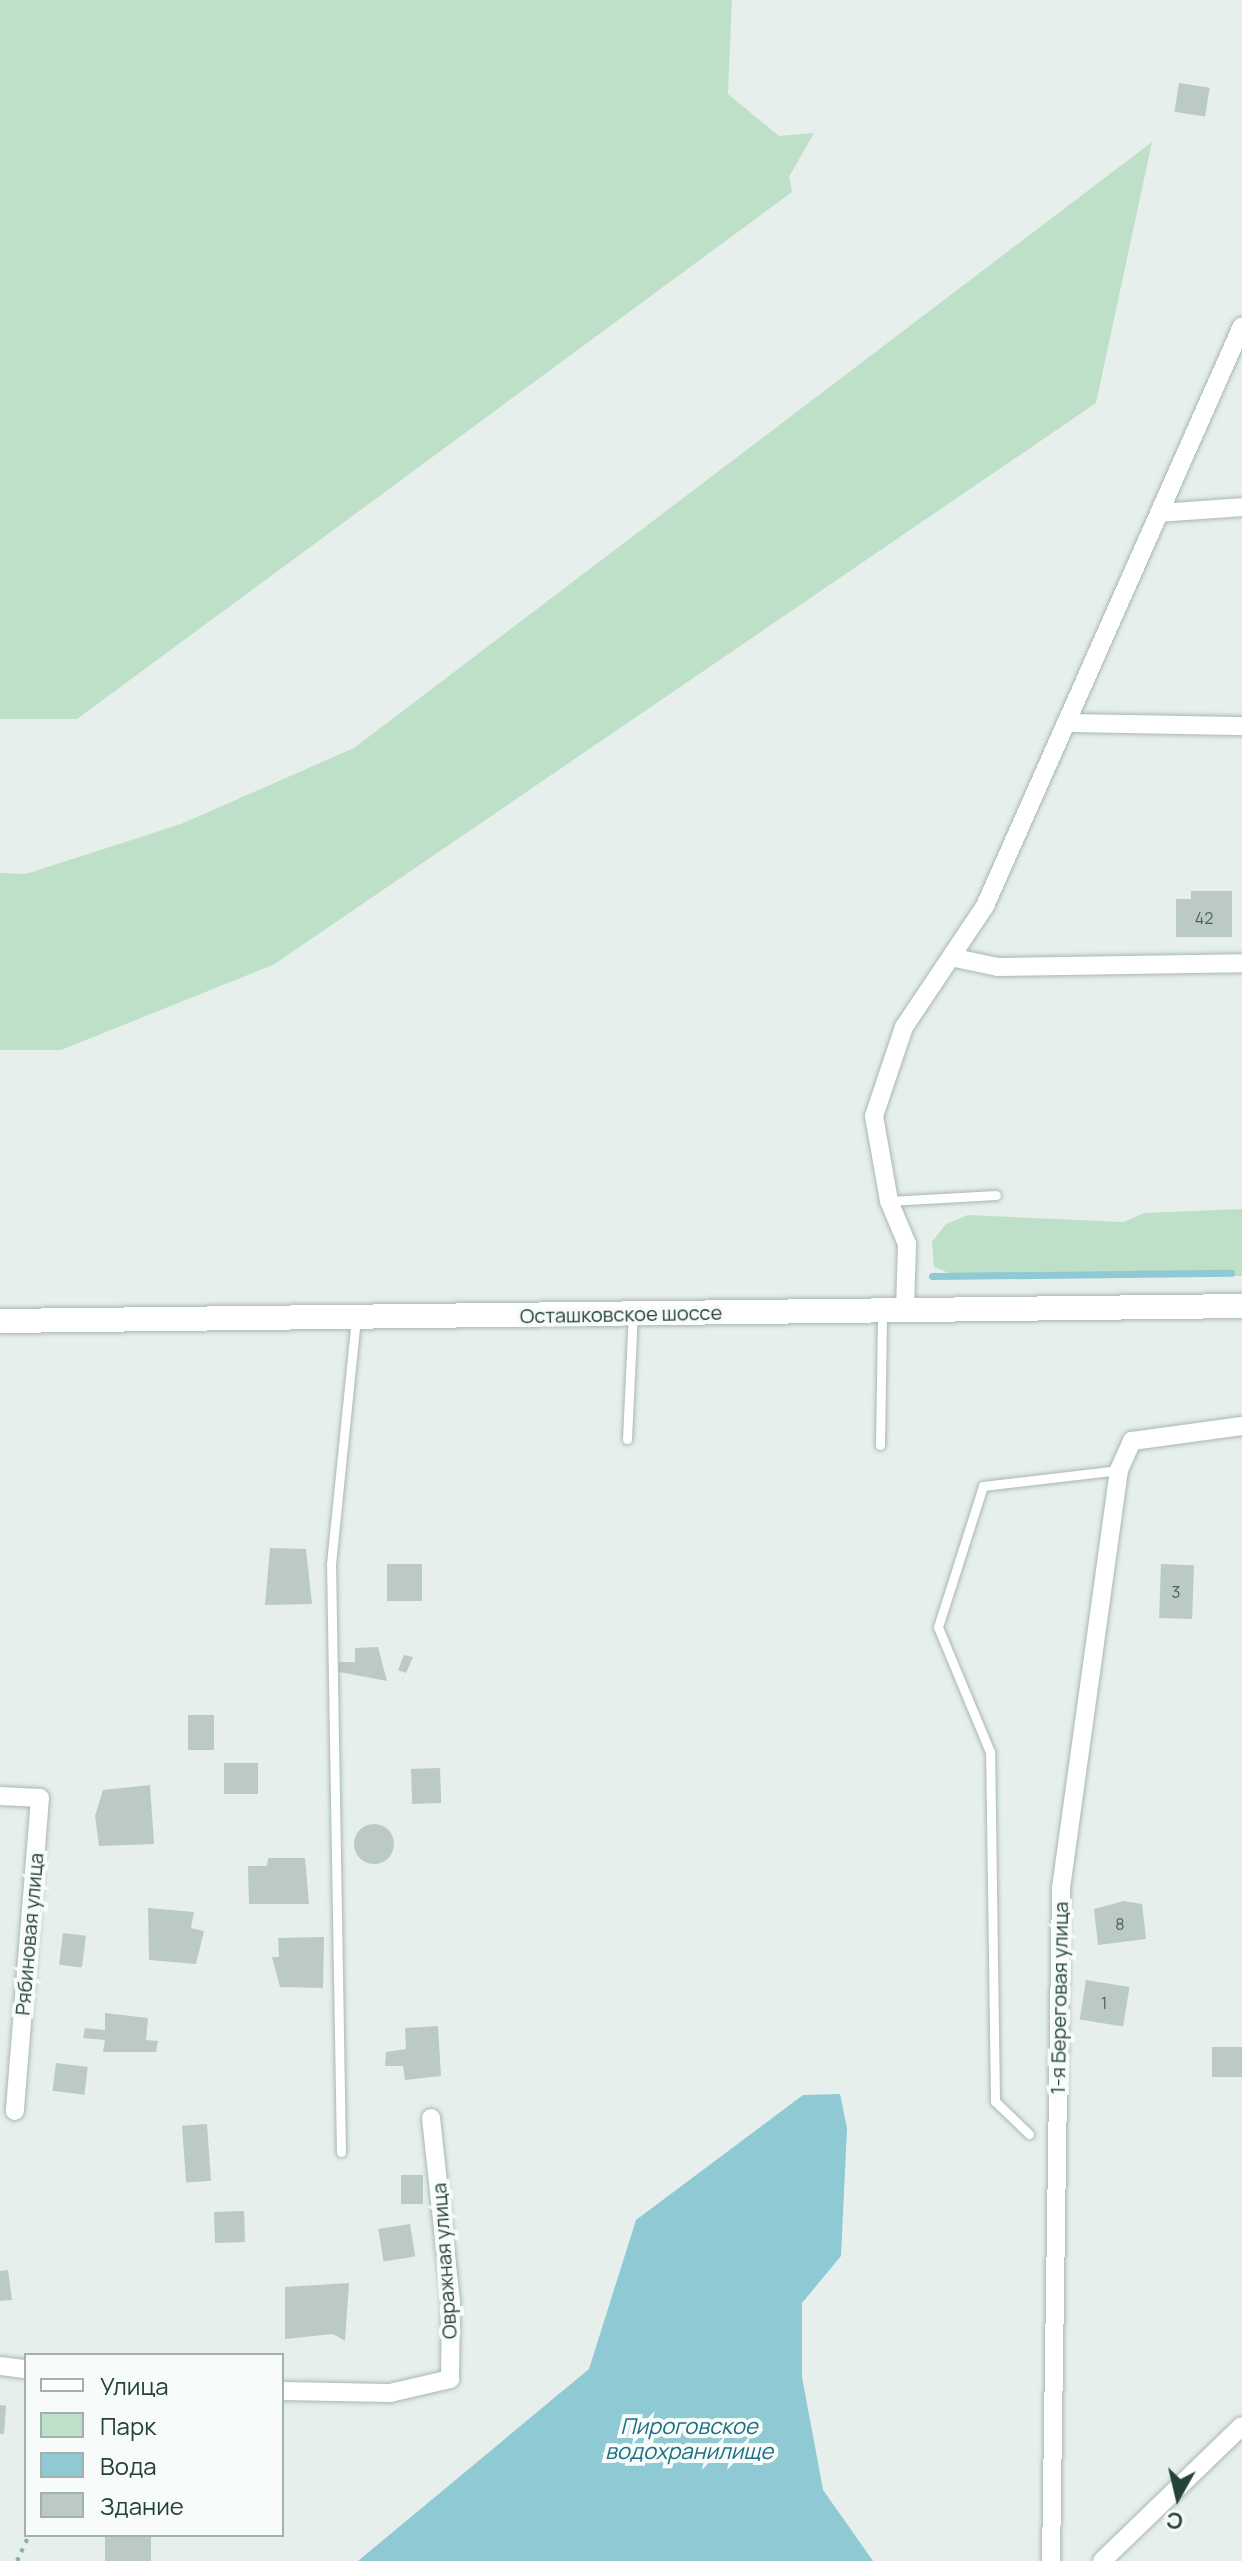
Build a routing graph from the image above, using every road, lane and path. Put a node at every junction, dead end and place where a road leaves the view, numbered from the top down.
1 (1242, 326) edge
2 (1242, 507) edge
3 (1159, 513) junction
4 (1066, 723) junction
5 (1242, 726) edge
6 (955, 958) junction
7 (1242, 963) edge
8 (996, 1195) dead end
9 (889, 1201) junction
10 (1242, 1306) edge
11 (894, 1310) junction
12 (633, 1314) junction
13 (356, 1319) junction
14 (0, 1321) edge
15 (1242, 1426) edge
16 (627, 1439) dead end
17 (880, 1445) dead end
18 (1119, 1470) junction
19 (0, 1796) edge
20 (15, 2111) dead end
21 (431, 2118) dead end
22 (1029, 2134) dead end
23 (341, 2152) dead end
24 (0, 2366) edge
25 (24, 2369) edge
26 (284, 2391) edge
27 (1242, 2426) edge
28 (28, 2537) edge
29 (17, 2561) edge
30 (1051, 2561) edge
31 (1102, 2561) edge

1 - 3 street
2 - 3 street
3 - 4 street
4 - 5 street
4 - 6 street
6 - 7 street
6 - 9 street
8 - 9 lane
9 - 11 street
10 - 11 main road, Осташковское шоссе
11 - 12 main road, Осташковское шоссе
11 - 17 lane
12 - 13 main road, Осташковское шоссе
12 - 16 lane
13 - 14 main road, Осташковское шоссе
13 - 23 lane
15 - 18 street, 1-я Береговая улица
18 - 22 lane
18 - 30 street, 1-я Береговая улица
19 - 20 street, Рябиновая улица
21 - 26 street, Овражная улица
24 - 25 street
27 - 31 street
28 - 29 path

